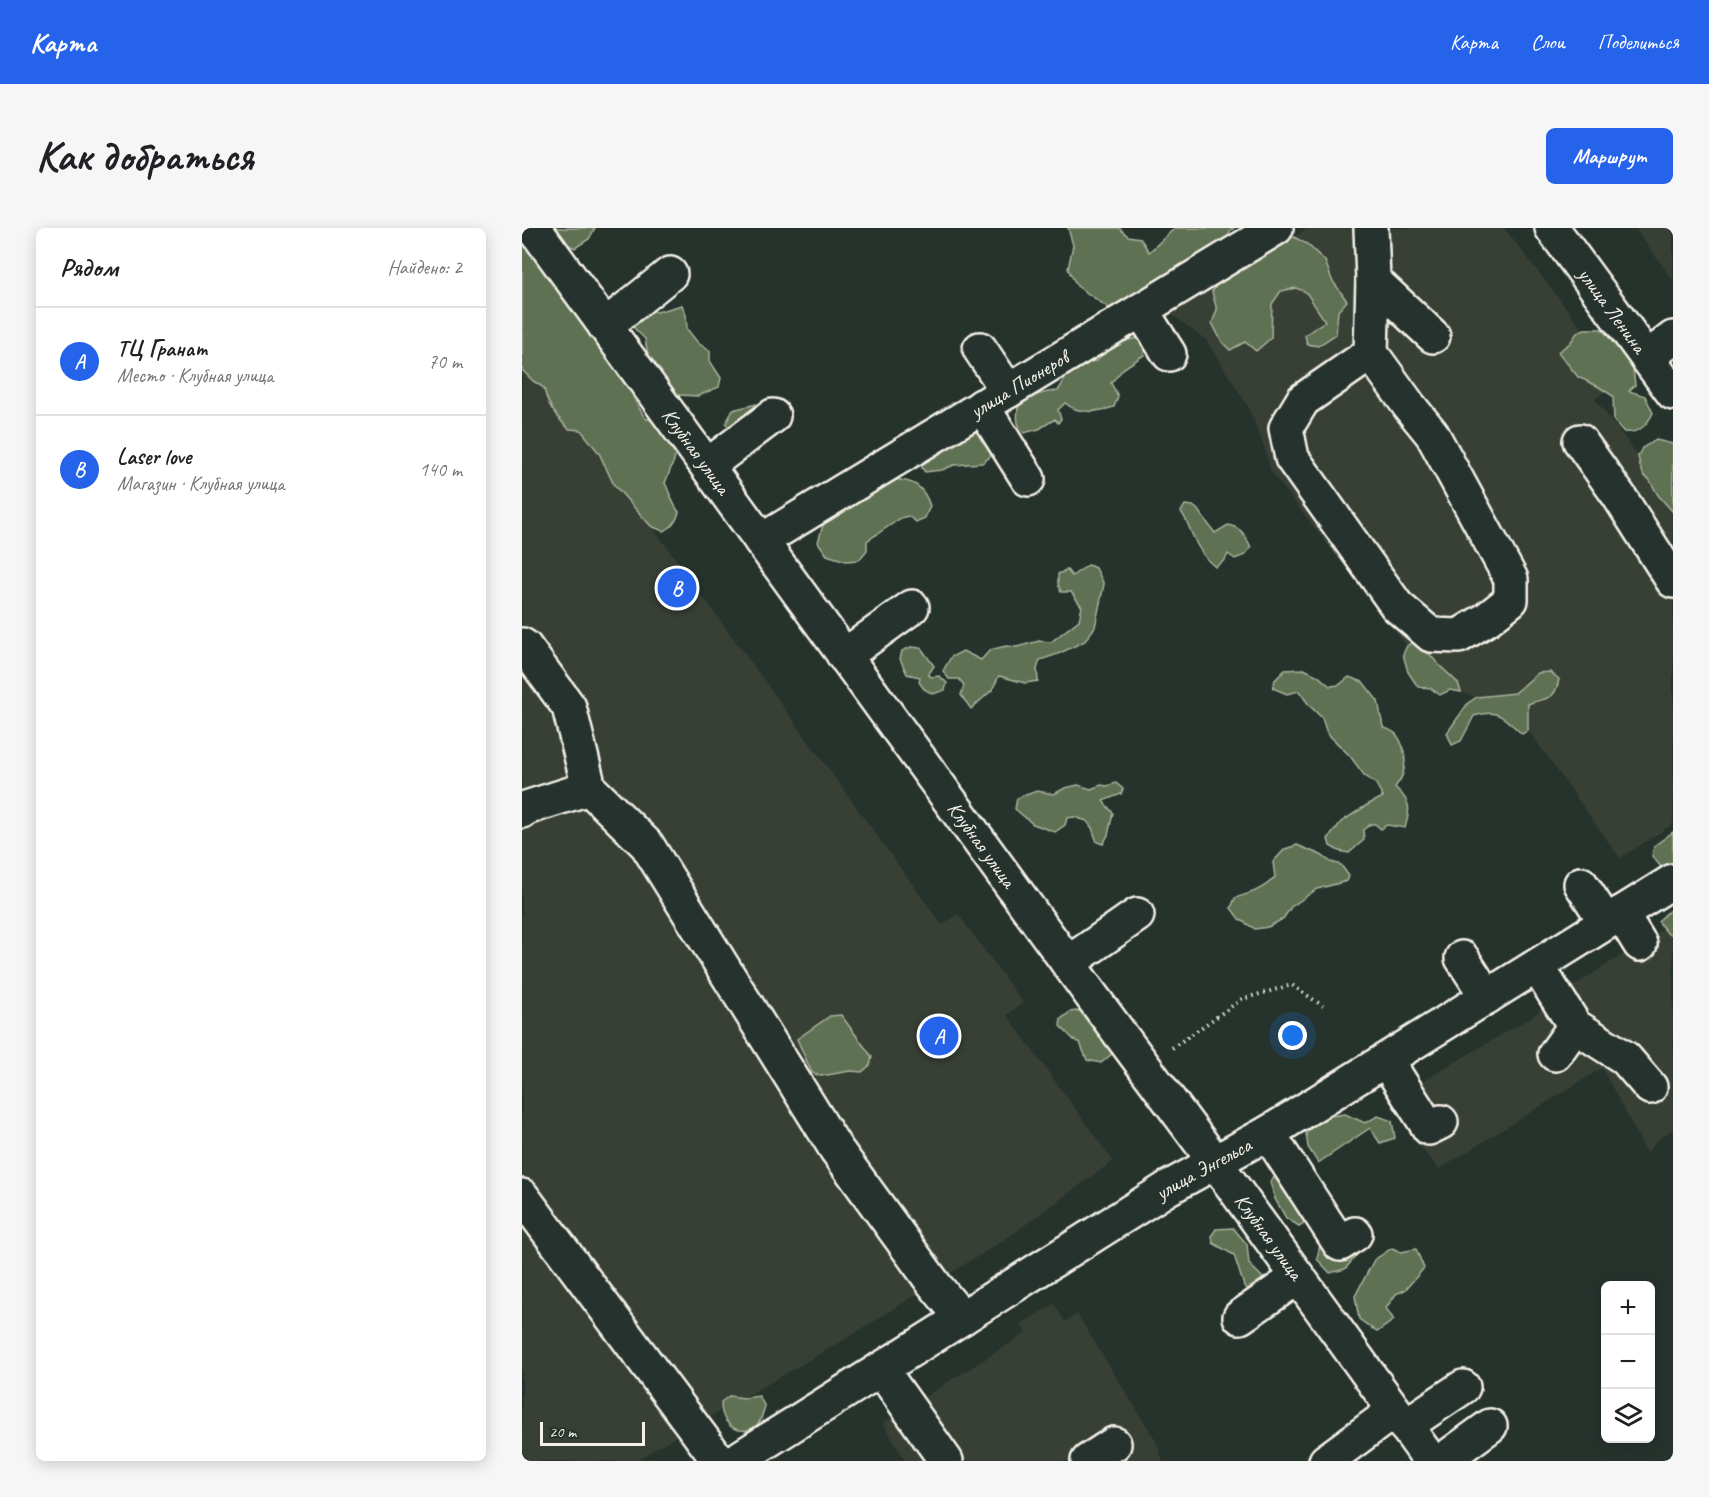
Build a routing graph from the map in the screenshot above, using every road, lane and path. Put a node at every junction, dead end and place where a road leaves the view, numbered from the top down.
1 (534, 228) edge
2 (1276, 228) edge
3 (1371, 228) edge
4 (1552, 228) edge
5 (670, 274) dead end
6 (1373, 280) junction
7 (1141, 310) junction
8 (605, 326) junction
9 (1433, 336) dead end
10 (1673, 338) edge
11 (980, 349) dead end
12 (1371, 353) junction
13 (1169, 354) dead end
14 (1647, 358) junction
15 (1673, 393) edge
16 (995, 399) junction
17 (773, 416) dead end
18 (1580, 441) dead end
19 (706, 466) junction
20 (1028, 479) dead end
21 (760, 541) junction
22 (1673, 581) edge
23 (912, 606) dead end
24 (522, 645) edge
25 (844, 656) junction
26 (589, 788) junction
27 (522, 811) edge
28 (1673, 881) edge
29 (1581, 884) dead end
30 (1137, 915) dead end
31 (1614, 918) junction
32 (1640, 944) dead end
33 (1462, 958) dead end
34 (1068, 963) junction
35 (1537, 966) junction
36 (1487, 997) junction
37 (1323, 1006) dead end
38 (1575, 1026) junction
39 (1555, 1054) dead end
40 (1386, 1060) junction
41 (1144, 1067) junction
42 (1650, 1087) dead end
43 (1441, 1122) dead end
44 (1268, 1133) junction
45 (1215, 1162) junction
46 (522, 1196) edge
47 (1355, 1233) dead end
48 (1298, 1277) junction
49 (1240, 1317) dead end
50 (962, 1318) junction
51 (881, 1369) junction
52 (1462, 1387) dead end
53 (1400, 1418) junction
54 (1490, 1426) dead end
55 (719, 1461) edge
56 (735, 1461) edge
57 (946, 1461) edge
58 (1326, 1461) edge
59 (1431, 1461) edge
60 (1442, 1461) edge

1 - 8 street, Клубная улица
2 - 7 street, улица Пионеров
3 - 6 street
4 - 14 street, улица Ленина
5 - 8 street
6 - 9 street
6 - 12 street
7 - 13 street
7 - 16 street, улица Пионеров
8 - 19 street, Клубная улица
10 - 14 street
11 - 16 street
12 - 12 street
14 - 15 street, улица Ленина
16 - 20 street
16 - 21 street, улица Пионеров
17 - 19 street
18 - 22 street
19 - 21 street, Клубная улица
21 - 25 street, Клубная улица
23 - 25 street
24 - 26 street
25 - 34 street, Клубная улица
26 - 27 street
26 - 50 street
28 - 31 street, улица Энгельса
29 - 31 street
30 - 34 street
31 - 32 street
31 - 35 street, улица Энгельса
33 - 36 street
34 - 41 street, Клубная улица
35 - 36 street, улица Энгельса
35 - 38 street
36 - 40 street, улица Энгельса
37 - 41 path
38 - 39 street
38 - 42 street
40 - 43 street
40 - 44 street, улица Энгельса
41 - 45 street, Клубная улица
44 - 45 street, улица Энгельса
44 - 47 street
45 - 48 street, Клубная улица
45 - 50 street, улица Энгельса
46 - 55 street
48 - 49 street
48 - 53 street, Клубная улица
50 - 51 street, улица Энгельса
51 - 56 street, улица Энгельса
51 - 57 street
52 - 53 street
53 - 58 street
53 - 59 street, Клубная улица
54 - 60 street

